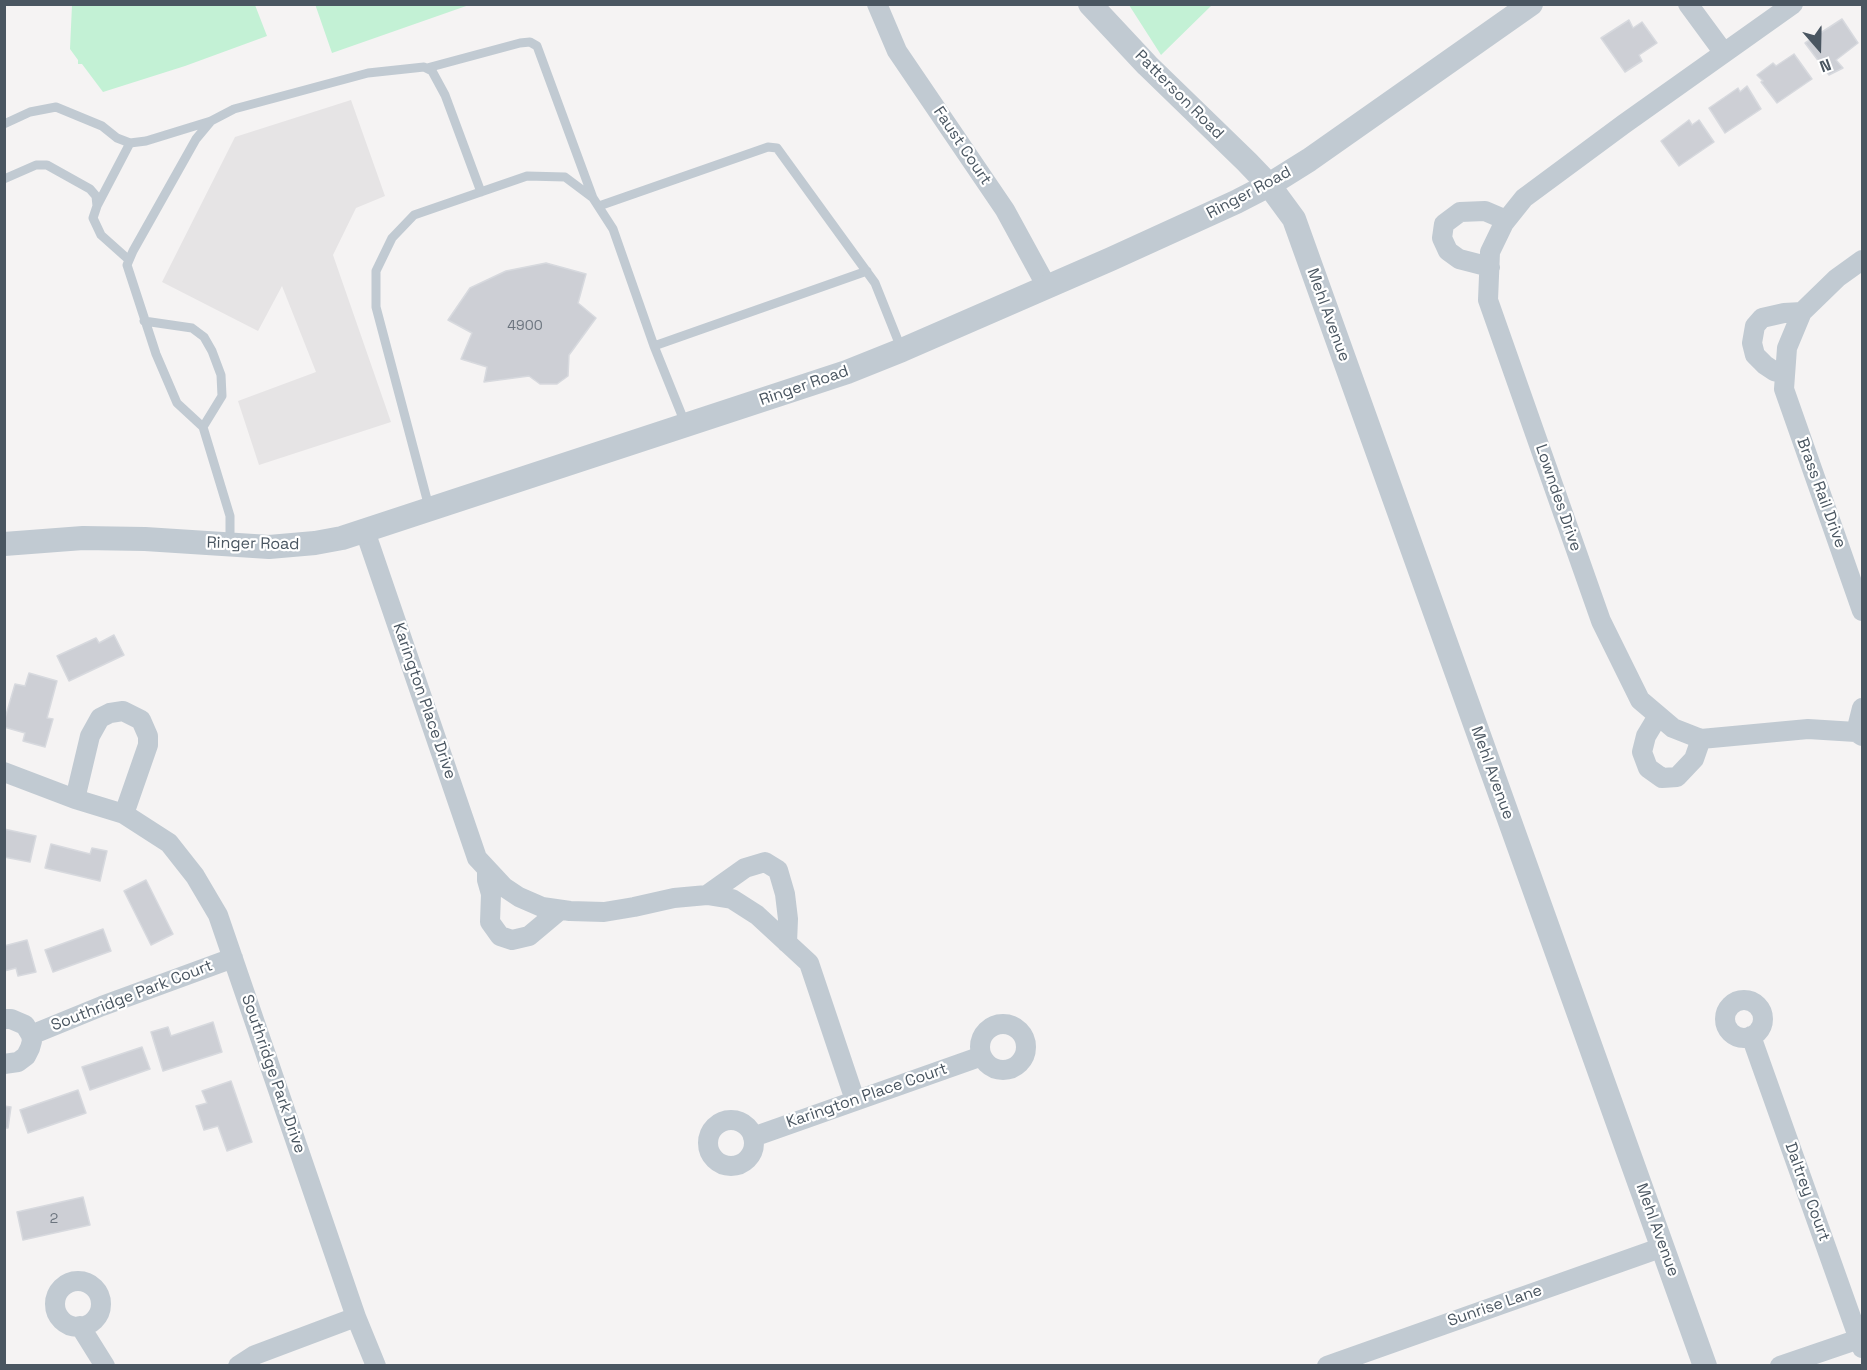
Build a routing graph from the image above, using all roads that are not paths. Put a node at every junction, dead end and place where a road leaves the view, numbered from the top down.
1 (877, 4) edge
2 (1090, 4) edge
3 (1531, 4) edge
4 (1688, 4) edge
5 (1793, 4) edge
6 (1724, 53) junction
7 (427, 68) junction
8 (211, 121) junction
9 (4, 124) edge
10 (130, 143) junction
11 (4, 178) edge
12 (1269, 185) junction
13 (481, 192) junction
14 (596, 202) junction
15 (97, 206) junction
16 (1506, 220) junction
17 (129, 260) junction
18 (1863, 260) edge
19 (1490, 267) junction
20 (867, 271) junction
21 (1047, 287) junction
22 (1802, 312) junction
23 (144, 321) junction
24 (654, 346) junction
25 (902, 350) junction
26 (1785, 374) junction
27 (686, 426) junction
28 (202, 427) junction
29 (429, 510) junction
30 (365, 531) junction
31 (4, 544) edge
32 (230, 545) junction
33 (1863, 611) edge
34 (1863, 708) edge
35 (1658, 716) junction
36 (1859, 734) edge
37 (1701, 740) junction
38 (4, 772) edge
39 (75, 799) junction
40 (124, 814) junction
41 (487, 869) junction
42 (707, 895) junction
43 (560, 910) junction
44 (787, 943) junction
45 (233, 958) junction
46 (4, 1019) edge
47 (31, 1035) junction
48 (1750, 1036) dead end
49 (982, 1056) dead end
50 (4, 1064) edge
51 (855, 1100) junction
52 (753, 1137) dead end
53 (1663, 1247) junction
54 (356, 1317) junction
55 (80, 1326) dead end
56 (1861, 1342) edge
57 (105, 1365) edge
58 (238, 1365) edge
59 (376, 1365) edge
60 (1327, 1365) edge
61 (1706, 1365) edge
62 (1780, 1365) edge

1 - 21 street, Faust Court
2 - 12 street, Patterson Road
3 - 12 street, Ringer Road
4 - 6 street
5 - 6 street, Lowndes Drive
6 - 16 street, Lowndes Drive
7 - 8 lane
7 - 13 lane
7 - 14 lane
8 - 10 lane
8 - 17 lane
9 - 10 lane
10 - 15 lane
11 - 15 lane
12 - 21 street, Ringer Road
12 - 53 street, Mehl Avenue
13 - 14 lane
13 - 29 lane
14 - 20 lane
14 - 24 lane
15 - 17 lane
16 - 19 street, Lowndes Drive
16 - 19 street
17 - 23 lane
18 - 22 street, Brass Rail Drive
19 - 35 street, Lowndes Drive
20 - 24 lane
20 - 25 lane
21 - 25 street, Ringer Road
22 - 26 street, Brass Rail Drive
22 - 26 street
23 - 28 lane
23 - 28 lane
24 - 27 lane
25 - 27 street, Ringer Road
26 - 33 street, Brass Rail Drive
27 - 29 street, Ringer Road
28 - 32 lane
29 - 30 street, Ringer Road
30 - 32 street, Ringer Road
30 - 41 street, Karington Place Drive
31 - 32 street, Ringer Road
34 - 36 street
35 - 37 street, Lowndes Drive
35 - 37 street
36 - 37 street, Lowndes Drive
38 - 39 street, Southridge Park Drive
39 - 40 street, Southridge Park Drive
39 - 40 street
40 - 45 street, Southridge Park Drive
41 - 43 street, Karington Place Drive
41 - 43 street, Karington Place Drive
42 - 43 street, Karington Place Drive
42 - 44 street, Karington Place Drive
42 - 44 street
44 - 51 street, Karington Place Drive
45 - 47 street, Southridge Park Court
45 - 54 street, Southridge Park Drive
46 - 47 street
47 - 50 street
48 - 56 street, Daltrey Court
49 - 51 street, Karington Place Court
51 - 52 street, Karington Place Court
53 - 60 street, Sunrise Lane
53 - 61 street, Mehl Avenue
54 - 58 street
54 - 59 street, Southridge Park Drive
55 - 57 street
56 - 62 street

